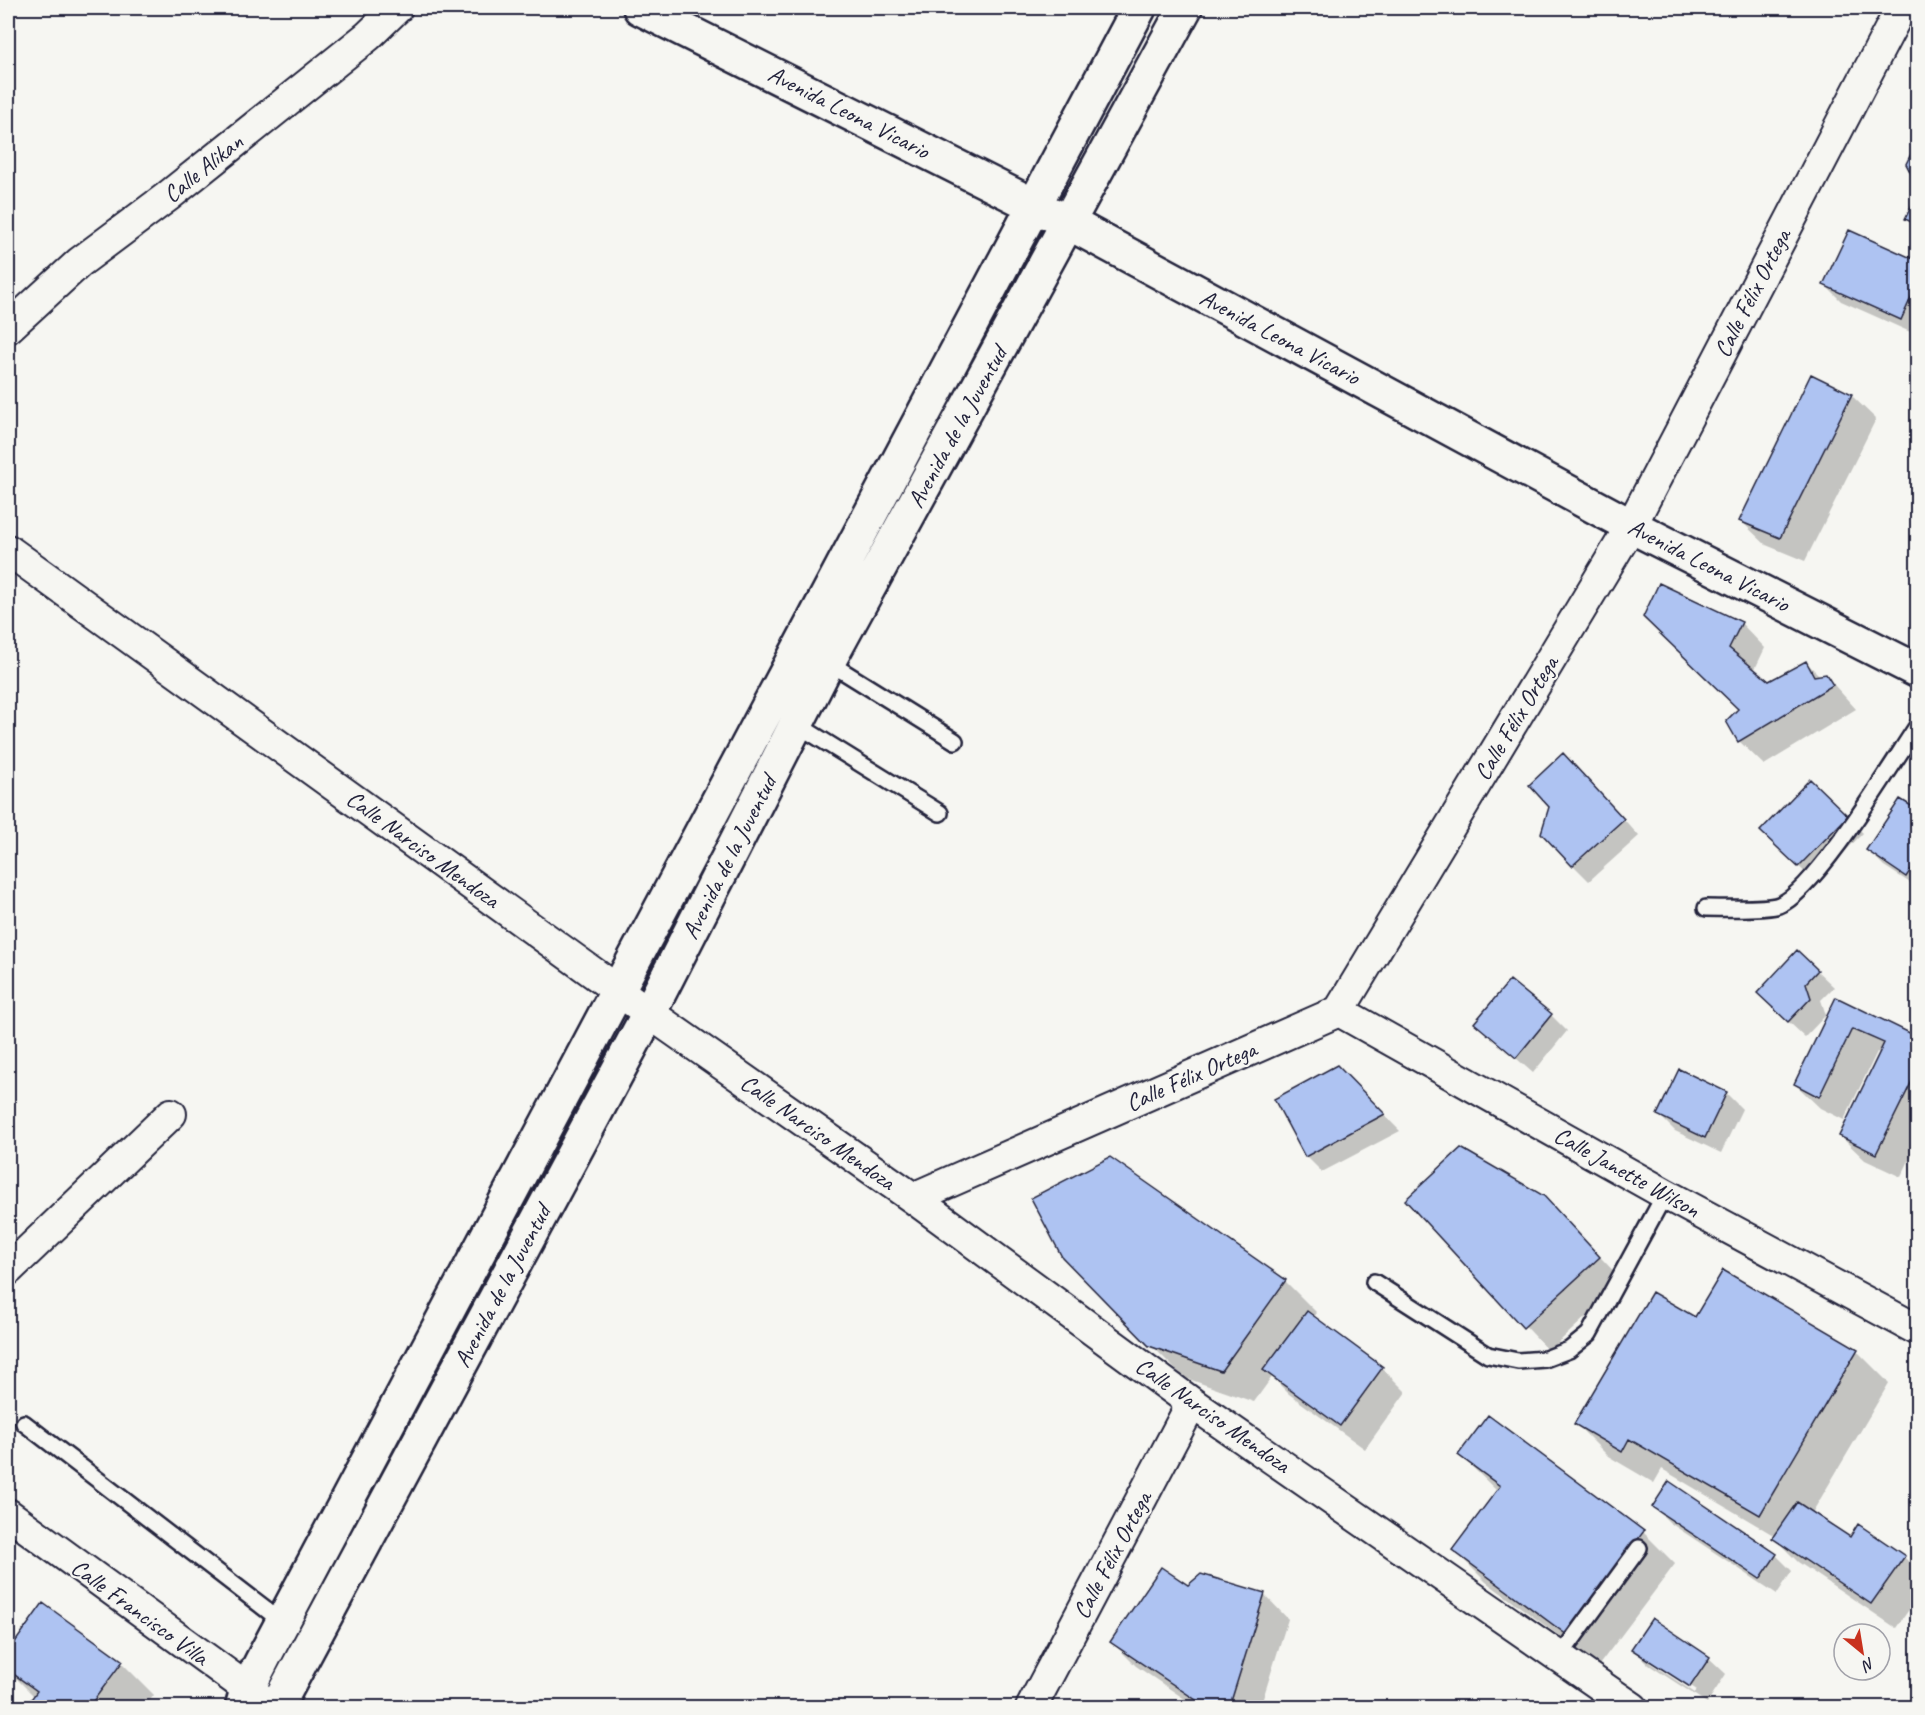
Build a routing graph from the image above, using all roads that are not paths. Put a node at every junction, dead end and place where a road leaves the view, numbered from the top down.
1 (397, 8) edge
2 (640, 8) edge
3 (1139, 8) edge
4 (1185, 8) edge
5 (1901, 8) edge
6 (1034, 205) junction
7 (1069, 223) junction
8 (8, 328) edge
9 (1631, 526) junction
10 (8, 550) edge
11 (828, 662) junction
12 (1917, 671) edge
13 (798, 725) junction
14 (1917, 725) edge
15 (955, 741) dead end
16 (940, 813) dead end
17 (1706, 909) dead end
18 (618, 990) junction
19 (1339, 1011) junction
20 (649, 1013) junction
21 (171, 1114) dead end
22 (1665, 1194) junction
23 (913, 1198) junction
24 (8, 1270) edge
25 (1374, 1282) dead end
26 (1917, 1330) edge
27 (1192, 1403) junction
28 (24, 1423) dead end
29 (8, 1514) edge
30 (1639, 1548) dead end
31 (284, 1623) junction
32 (1560, 1656) junction
33 (244, 1699) edge
34 (275, 1707) edge
35 (1031, 1707) edge
36 (1633, 1707) edge

1 - 8 street, Calle Alikan
2 - 6 street, Avenida Leona Vicario
3 - 6 street, Avenida de la Juventud
4 - 7 street, Avenida de la Juventud
5 - 9 street, Calle Félix Ortega
6 - 7 street, Avenida Leona Vicario
6 - 18 street, Avenida de la Juventud
7 - 9 street, Avenida Leona Vicario
7 - 11 street, Avenida de la Juventud
9 - 12 street, Avenida Leona Vicario
9 - 19 street, Calle Félix Ortega
10 - 18 street, Calle Narciso Mendoza
11 - 13 street, Avenida de la Juventud
11 - 15 lane
13 - 16 lane
13 - 20 street, Avenida de la Juventud
14 - 17 lane
18 - 20 street, Calle Narciso Mendoza
18 - 31 street, Avenida de la Juventud
19 - 22 street, Calle Janette Wilson
19 - 23 street, Calle Félix Ortega
20 - 23 street, Calle Narciso Mendoza
20 - 34 street, Avenida de la Juventud
21 - 24 street
22 - 25 lane
22 - 26 street, Calle Janette Wilson
23 - 27 street, Calle Narciso Mendoza
27 - 32 street, Calle Narciso Mendoza
27 - 35 street, Calle Félix Ortega
28 - 31 lane
29 - 33 street, Calle Francisco Villa
30 - 32 lane
31 - 33 street, Avenida de la Juventud
32 - 36 street, Calle Narciso Mendoza
33 - 34 street, Calle Francisco Villa

